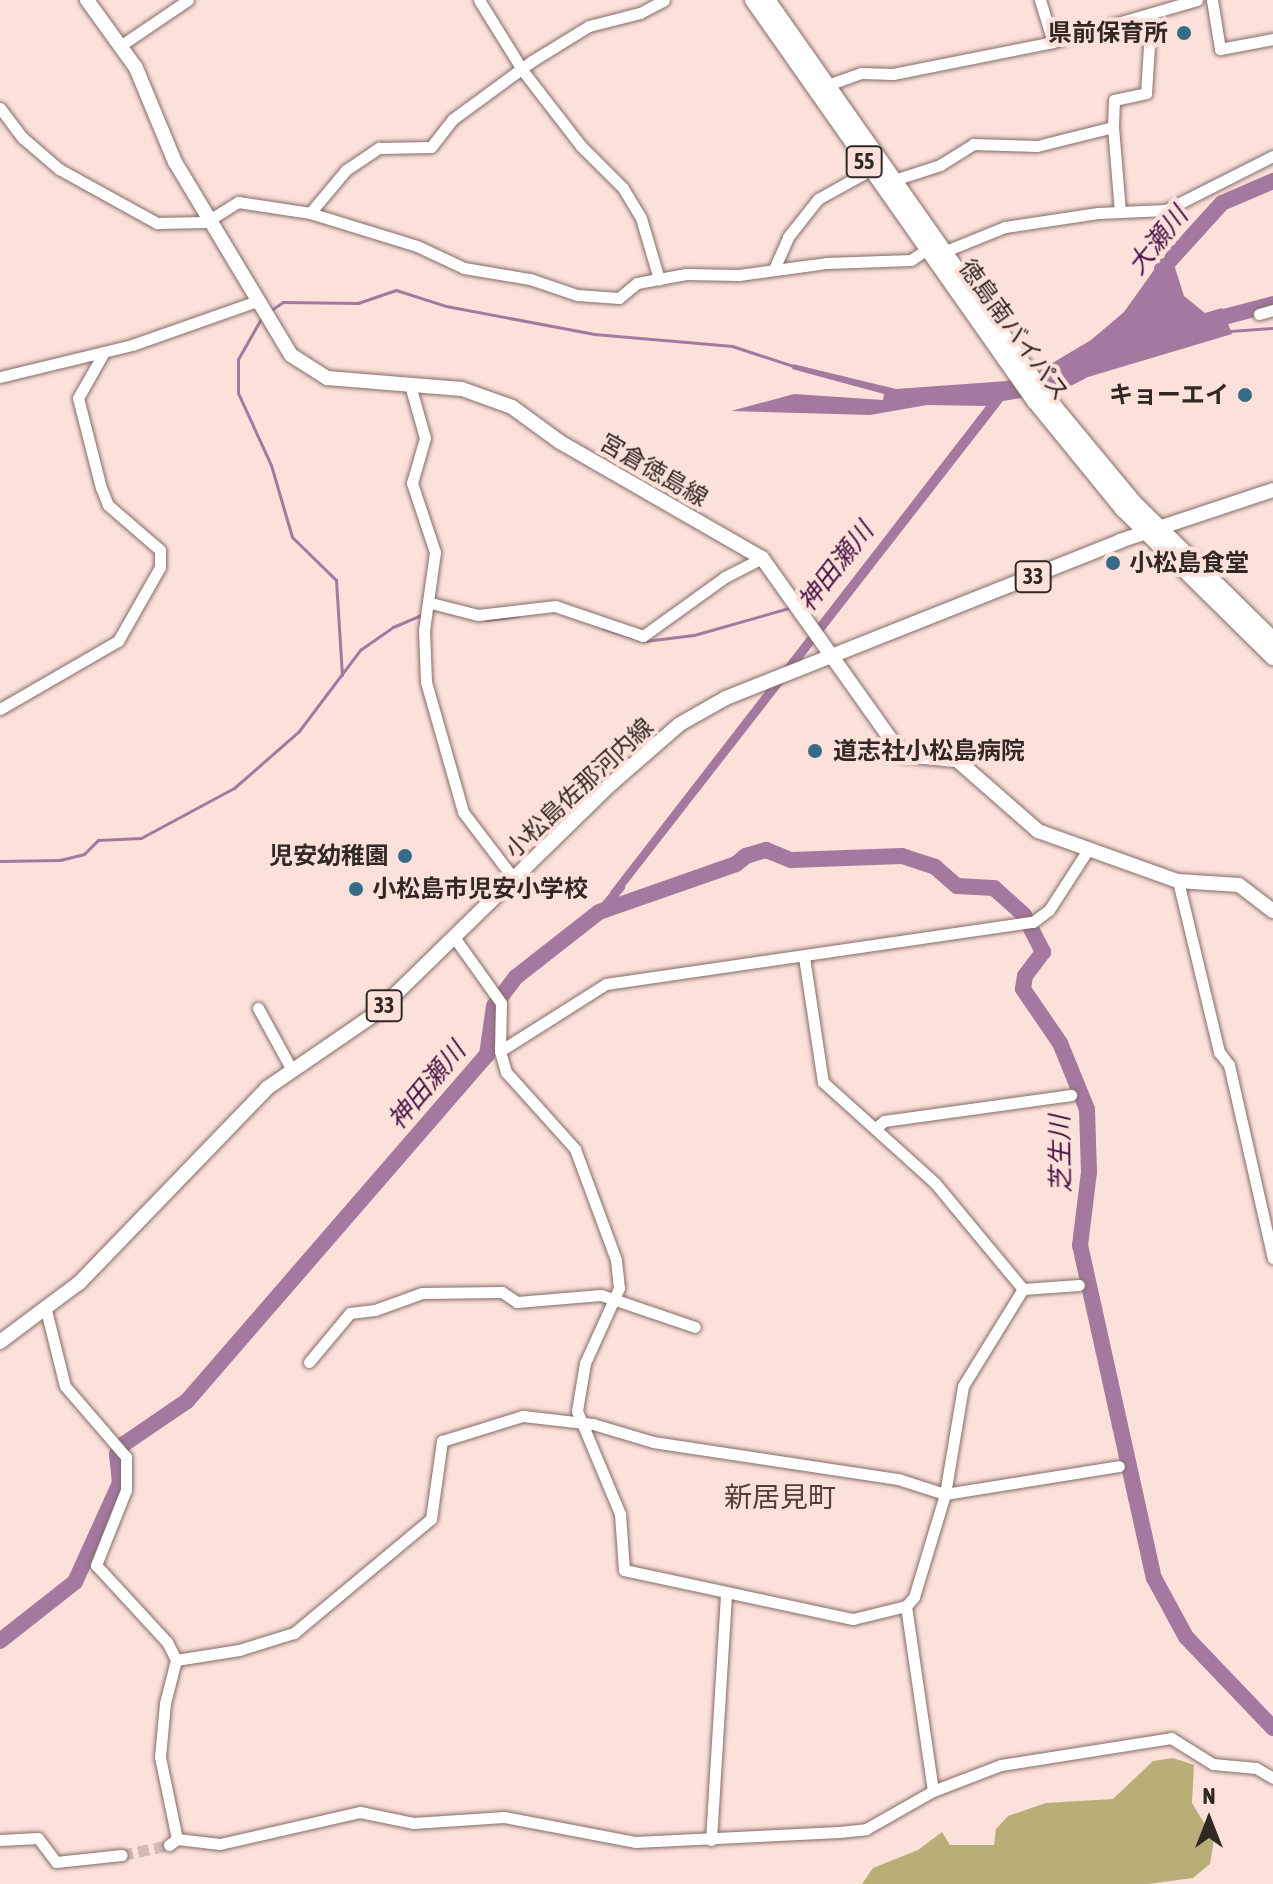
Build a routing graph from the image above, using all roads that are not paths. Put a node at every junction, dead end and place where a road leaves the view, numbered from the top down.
1 (87, 0) edge
2 (188, 0) edge
3 (479, 0) edge
4 (664, 0) edge
5 (753, 0) edge
6 (767, 0) edge
7 (1040, 0) edge
8 (1197, 0) edge
9 (1212, 0) edge
10 (1151, 15) junction
11 (1273, 39) edge
12 (1053, 42) junction
13 (120, 46) junction
14 (523, 71) junction
15 (821, 88) junction
16 (0, 108) edge
17 (1113, 127) junction
18 (1273, 156) edge
19 (870, 170) junction
20 (888, 182) junction
21 (1120, 212) junction
22 (310, 213) junction
23 (215, 220) junction
24 (926, 250) junction
25 (943, 252) junction
26 (774, 269) junction
27 (659, 279) junction
28 (257, 301) junction
29 (1273, 310) edge
30 (1259, 314) dead end
31 (984, 322) junction
32 (103, 354) junction
33 (0, 377) edge
34 (410, 385) junction
35 (1273, 490) edge
36 (1154, 531) junction
37 (762, 558) junction
38 (431, 603) junction
39 (1273, 640) edge
40 (1273, 657) edge
41 (834, 658) junction
42 (0, 709) edge
43 (1089, 848) junction
44 (514, 879) junction
45 (1178, 881) junction
46 (1273, 911) edge
47 (454, 937) junction
48 (804, 957) junction
49 (258, 1008) dead end
50 (500, 1051) junction
51 (292, 1070) junction
52 (1071, 1095) dead end
53 (877, 1127) junction
54 (1273, 1258) edge
55 (1079, 1285) dead end
56 (1023, 1289) junction
57 (614, 1299) junction
58 (46, 1310) junction
59 (695, 1327) dead end
60 (0, 1342) edge
61 (309, 1362) dead end
62 (579, 1423) junction
63 (1119, 1466) dead end
64 (945, 1494) junction
65 (726, 1592) junction
66 (906, 1606) junction
67 (176, 1660) junction
68 (1273, 1778) edge
69 (933, 1791) junction
70 (0, 1840) edge
71 (711, 1840) junction
72 (122, 1855) tunnel mouth

1 - 13 main road, 宮倉徳島線
2 - 13 street
3 - 14 street
4 - 14 street
5 - 15 highway, 徳島南バイパス / 55
6 - 15 highway, 徳島南バイパス / 55
7 - 12 street
8 - 10 street
9 - 11 street
10 - 12 street
10 - 17 street
12 - 15 street
13 - 23 main road, 宮倉徳島線
14 - 22 street
14 - 27 street
15 - 19 highway, 徳島南バイパス / 55
15 - 20 highway, 徳島南バイパス / 55
16 - 23 street
17 - 20 street
17 - 21 street
18 - 21 street
19 - 20 highway, 徳島南バイパス / 55
19 - 26 street
20 - 24 highway, 徳島南バイパス / 55
20 - 25 highway, 徳島南バイパス / 55
21 - 25 street
22 - 23 street
22 - 27 street
23 - 28 main road, 宮倉徳島線
24 - 26 street
24 - 31 highway, 徳島南バイパス / 55
25 - 31 highway, 徳島南バイパス / 55
26 - 27 street
28 - 32 street
28 - 34 main road, 宮倉徳島線
29 - 30 street
31 - 36 highway, 徳島南バイパス / 55
32 - 33 street
32 - 42 street
34 - 37 main road, 宮倉徳島線
34 - 38 street
35 - 36 main road, 小松島佐那河内線 / 33
36 - 39 highway, 徳島南バイパス / 55
36 - 40 highway, 徳島南バイパス / 55
36 - 41 main road, 小松島佐那河内線 / 33
37 - 38 street
37 - 41 main road, 宮倉徳島線
38 - 44 street
41 - 43 main road, 宮倉徳島線
41 - 44 main road, 小松島佐那河内線 / 33
43 - 45 main road, 宮倉徳島線
43 - 48 street
44 - 47 main road, 小松島佐那河内線 / 33
45 - 46 main road, 宮倉徳島線
45 - 54 street
47 - 50 street
47 - 51 main road, 小松島佐那河内線 / 33
48 - 50 street
48 - 53 street
49 - 51 street
50 - 57 street
51 - 58 main road, 小松島佐那河内線 / 33
52 - 53 street
53 - 56 street
55 - 56 street
56 - 64 street
57 - 59 street
57 - 61 street
57 - 62 street
58 - 60 main road, 小松島佐那河内線 / 33
58 - 67 street
62 - 64 street
62 - 65 street
62 - 67 street
63 - 64 street
64 - 66 street
65 - 66 street
65 - 71 street
66 - 69 street
67 - 71 street
68 - 69 street
69 - 71 street
70 - 72 street

